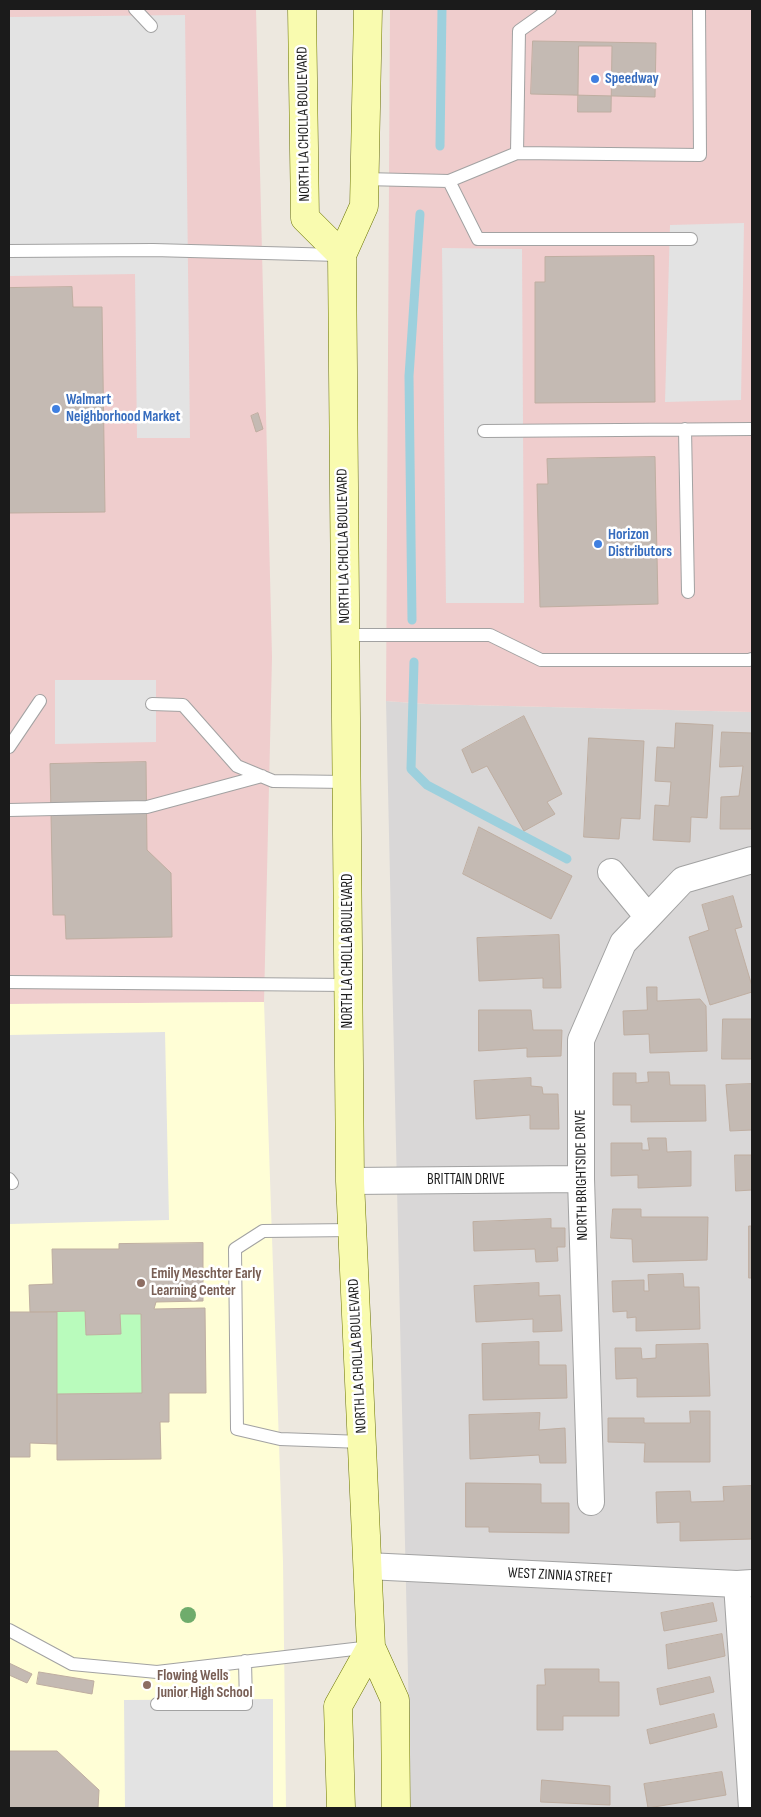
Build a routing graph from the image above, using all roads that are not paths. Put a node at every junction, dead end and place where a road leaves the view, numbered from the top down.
1 (135, 9) edge
2 (302, 9) edge
3 (368, 9) edge
4 (550, 9) edge
5 (699, 9) edge
6 (151, 26) dead end
7 (517, 153) junction
8 (364, 179) junction
9 (449, 181) junction
10 (692, 239) dead end
11 (9, 251) edge
12 (342, 255) junction
13 (685, 429) junction
14 (752, 429) edge
15 (484, 431) dead end
16 (688, 592) dead end
17 (345, 635) junction
18 (752, 659) edge
19 (40, 701) dead end
20 (152, 704) dead end
21 (9, 748) edge
22 (262, 776) junction
23 (346, 782) junction
24 (9, 810) edge
25 (752, 860) edge
26 (611, 872) dead end
27 (648, 917) junction
28 (9, 982) edge
29 (348, 985) junction
30 (581, 1179) junction
31 (350, 1181) junction
32 (352, 1230) junction
33 (362, 1442) junction
34 (591, 1502) dead end
35 (367, 1566) junction
36 (745, 1584) edge
37 (9, 1630) edge
38 (371, 1647) junction
39 (245, 1662) junction
40 (157, 1704) dead end
41 (341, 1808) edge
42 (396, 1808) edge
43 (752, 1808) edge

1 - 6 lane
2 - 12 street, NORTH LA CHOLLA BOULEVARD
3 - 8 street, NORTH LA CHOLLA BOULEVARD
4 - 7 lane
5 - 7 lane
7 - 9 lane
8 - 9 lane
8 - 12 street, NORTH LA CHOLLA BOULEVARD
9 - 10 lane
11 - 12 lane
12 - 17 street, NORTH LA CHOLLA BOULEVARD
13 - 14 lane
13 - 15 lane
13 - 16 lane
17 - 18 lane
17 - 23 street, NORTH LA CHOLLA BOULEVARD
19 - 21 lane
20 - 22 lane
22 - 23 lane
22 - 24 lane
23 - 29 street, NORTH LA CHOLLA BOULEVARD
25 - 27 street, NORTH BRIGHTSIDE DRIVE
26 - 27 street
27 - 30 street, NORTH BRIGHTSIDE DRIVE
28 - 29 lane
29 - 31 street, NORTH LA CHOLLA BOULEVARD
30 - 31 street, BRITTAIN DRIVE
30 - 34 street, NORTH BRIGHTSIDE DRIVE
31 - 32 street, NORTH LA CHOLLA BOULEVARD
32 - 33 street, NORTH LA CHOLLA BOULEVARD
32 - 33 lane
33 - 35 street, NORTH LA CHOLLA BOULEVARD
35 - 36 street, WEST ZINNIA STREET
35 - 38 street, NORTH LA CHOLLA BOULEVARD
36 - 43 street
37 - 39 lane
38 - 39 lane
38 - 41 street
38 - 42 street, NORTH LA CHOLLA BOULEVARD
39 - 40 lane

